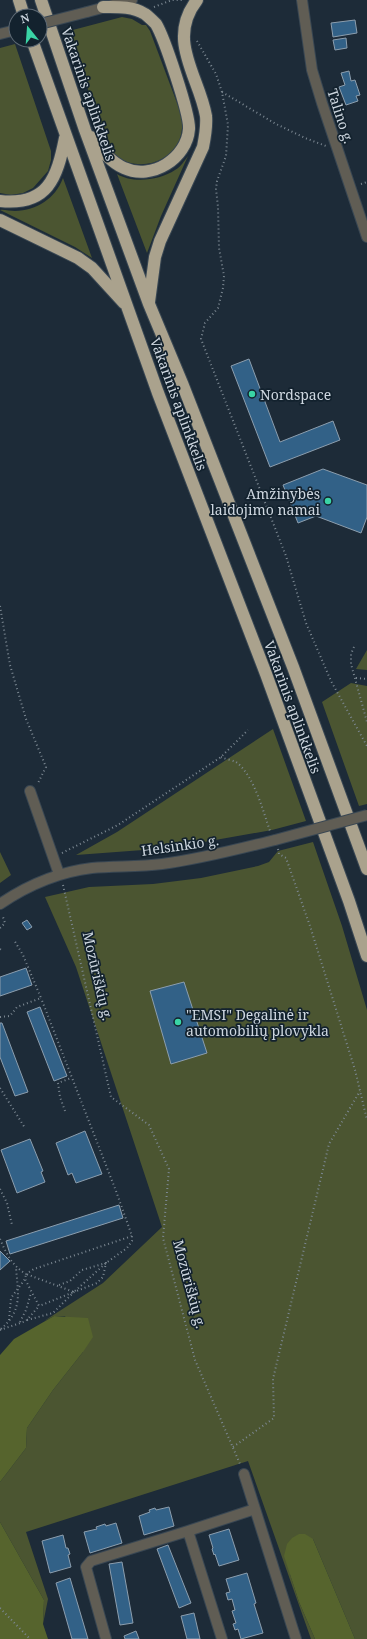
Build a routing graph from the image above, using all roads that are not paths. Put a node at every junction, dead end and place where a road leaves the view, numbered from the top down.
1 (41, 0) edge
2 (132, 0) edge
3 (197, 0) edge
4 (302, 0) edge
5 (103, 7) junction
6 (48, 22) edge
7 (35, 48) edge
8 (85, 130) junction
9 (66, 136) junction
10 (0, 201) edge
11 (0, 220) edge
12 (367, 237) edge
13 (149, 304) junction
14 (129, 309) junction
15 (30, 791) road end
16 (367, 815) edge
17 (367, 869) edge
18 (59, 874) junction
19 (0, 904) edge
20 (367, 956) edge
21 (244, 1474) road end
22 (255, 1509) junction
23 (188, 1531) junction
24 (106, 1639) edge
25 (222, 1639) edge
26 (296, 1639) edge

1 - 8 highway, Vakarinis aplinkkelis
2 - 5 street
3 - 13 highway
4 - 12 street, Talino g.
5 - 6 street, bridge
5 - 8 highway
7 - 9 highway, Vakarinis aplinkkelis
8 - 13 highway, Vakarinis aplinkkelis
9 - 10 highway
9 - 14 highway, Vakarinis aplinkkelis
11 - 14 highway
13 - 17 highway, Vakarinis aplinkkelis
14 - 20 highway, Vakarinis aplinkkelis
15 - 18 street
16 - 18 street, Helsinkio g., bridge
18 - 19 street, Helsinkio g.
21 - 22 street
22 - 23 street
22 - 26 street
23 - 24 street
23 - 25 street

